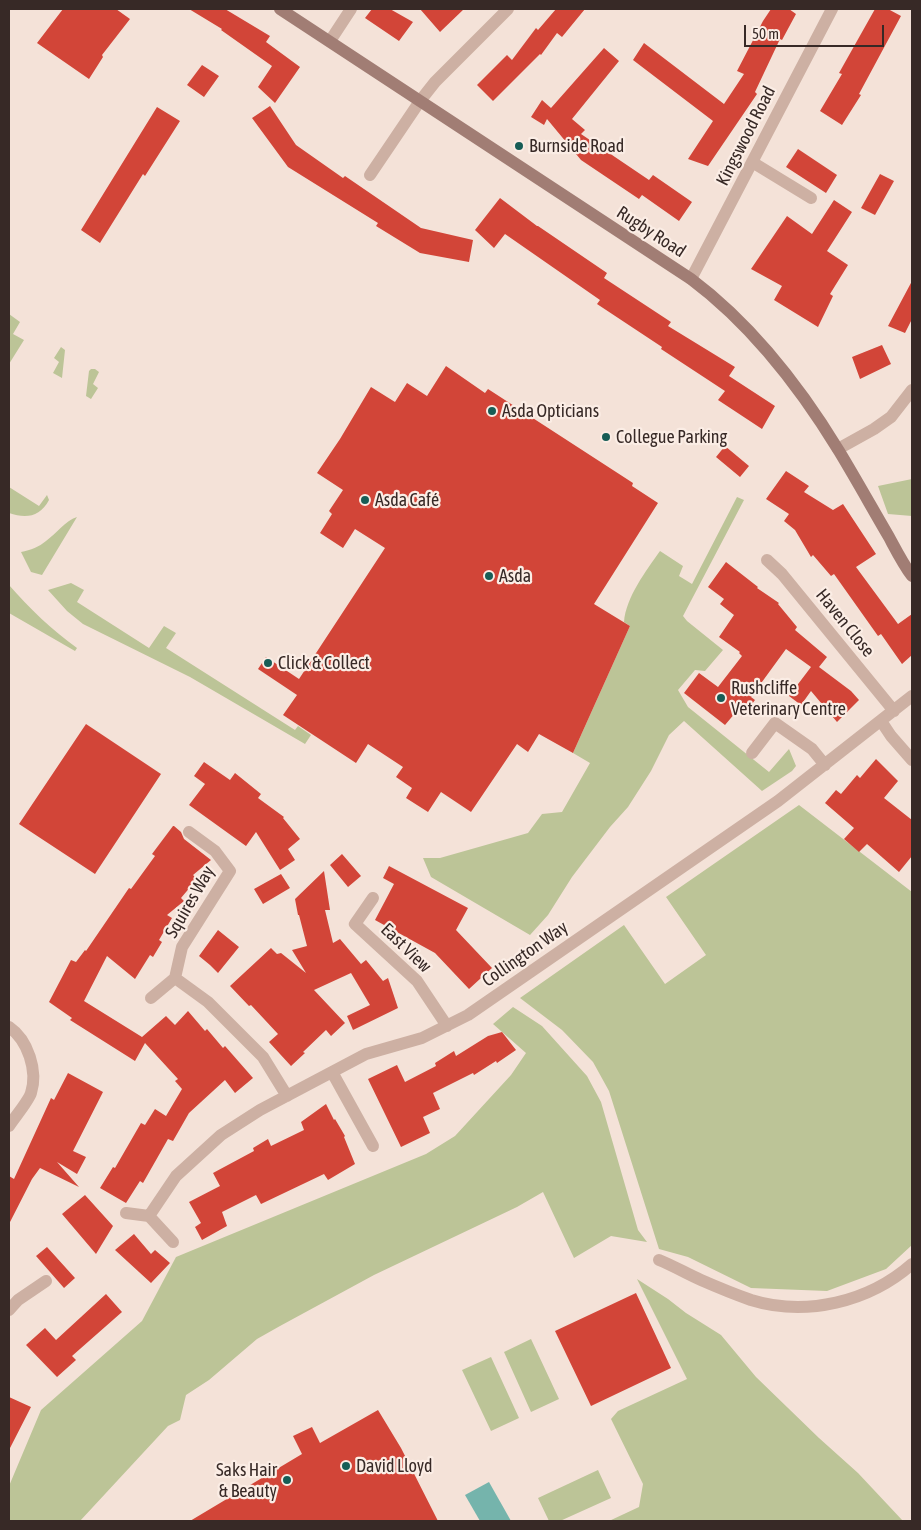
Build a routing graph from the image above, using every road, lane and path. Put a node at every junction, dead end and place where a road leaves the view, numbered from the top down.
1 (280, 9) edge
2 (351, 9) edge
3 (508, 9) edge
4 (832, 9) edge
5 (330, 41) junction
6 (420, 101) junction
7 (752, 162) junction
8 (370, 175) dead end
9 (811, 198) dead end
10 (691, 279) junction
11 (912, 390) edge
12 (838, 449) junction
13 (767, 560) dead end
14 (912, 576) edge
15 (912, 696) edge
16 (894, 711) junction
17 (881, 721) junction
18 (752, 753) dead end
19 (912, 760) edge
20 (825, 764) junction
21 (189, 832) dead end
22 (373, 898) dead end
23 (175, 978) junction
24 (151, 998) dead end
25 (447, 1026) junction
26 (9, 1027) edge
27 (332, 1072) junction
28 (287, 1096) junction
29 (9, 1126) edge
30 (372, 1146) dead end
31 (126, 1213) dead end
32 (150, 1216) junction
33 (173, 1242) dead end
34 (659, 1260) dead end
35 (912, 1264) edge
36 (46, 1282) dead end
37 (9, 1310) edge

1 - 5 street, Rugby Road
2 - 5 street
3 - 6 street
4 - 7 street, Kingswood Road
5 - 6 street, Rugby Road
6 - 8 street
6 - 10 street, Rugby Road
7 - 9 street
7 - 10 street, Kingswood Road
10 - 12 street, Rugby Road
11 - 12 street
12 - 14 street, Rugby Road
13 - 16 street, Haven Close
15 - 16 street, Collington Way
16 - 17 street, Collington Way
17 - 19 street
17 - 20 street, Collington Way
18 - 20 street
20 - 25 street, Collington Way
21 - 23 street, Squires Way
22 - 25 street, East View
23 - 24 street
23 - 28 street
25 - 27 street, Collington Way
26 - 29 street
27 - 28 street, Collington Way
27 - 30 street
28 - 32 street, Collington Way
31 - 32 street
32 - 33 street
34 - 35 street
36 - 37 street

